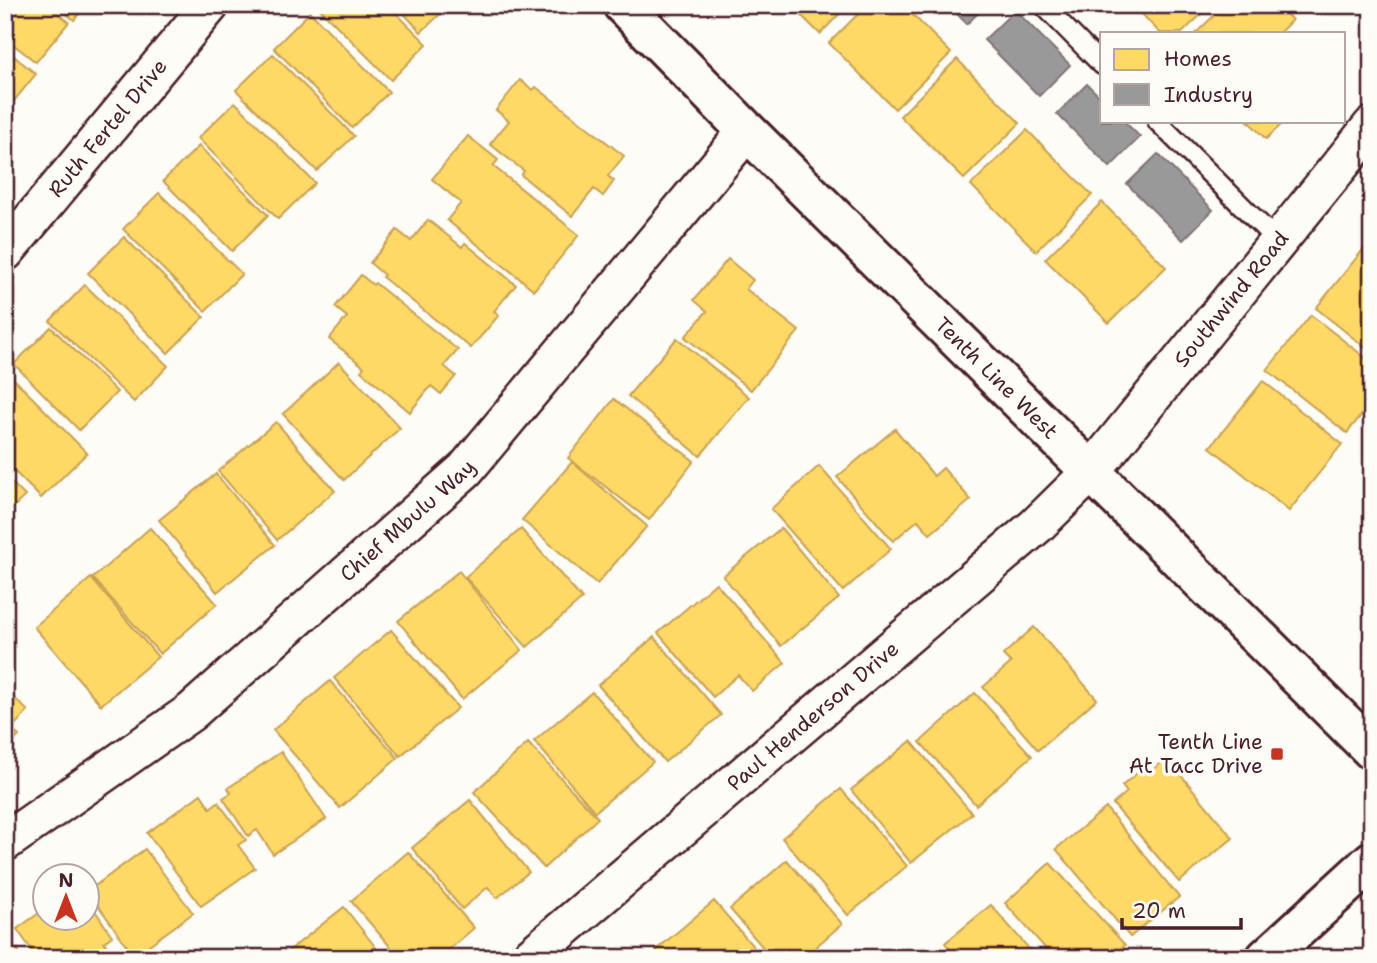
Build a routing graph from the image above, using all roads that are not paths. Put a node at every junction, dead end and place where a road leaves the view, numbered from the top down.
1 (210, 5) edge
2 (623, 5) edge
3 (1043, 5) edge
4 (1100, 63) edge
5 (1158, 122) edge
6 (1372, 127) edge
7 (747, 131) junction
8 (1278, 242) junction
9 (5, 252) edge
10 (1091, 472) junction
11 (1372, 750) edge
12 (5, 842) edge
13 (1372, 861) edge
14 (529, 958) edge
15 (1266, 958) edge

1 - 9 street, Ruth Fertel Drive
2 - 7 street, Tenth Line West
3 - 4 lane
5 - 8 lane
6 - 8 street, Southwind Road
7 - 10 street, Tenth Line West
7 - 12 street, Chief Mbulu Way
8 - 10 street, Southwind Road
10 - 11 street, Tenth Line West
10 - 14 street, Paul Henderson Drive
13 - 15 street

